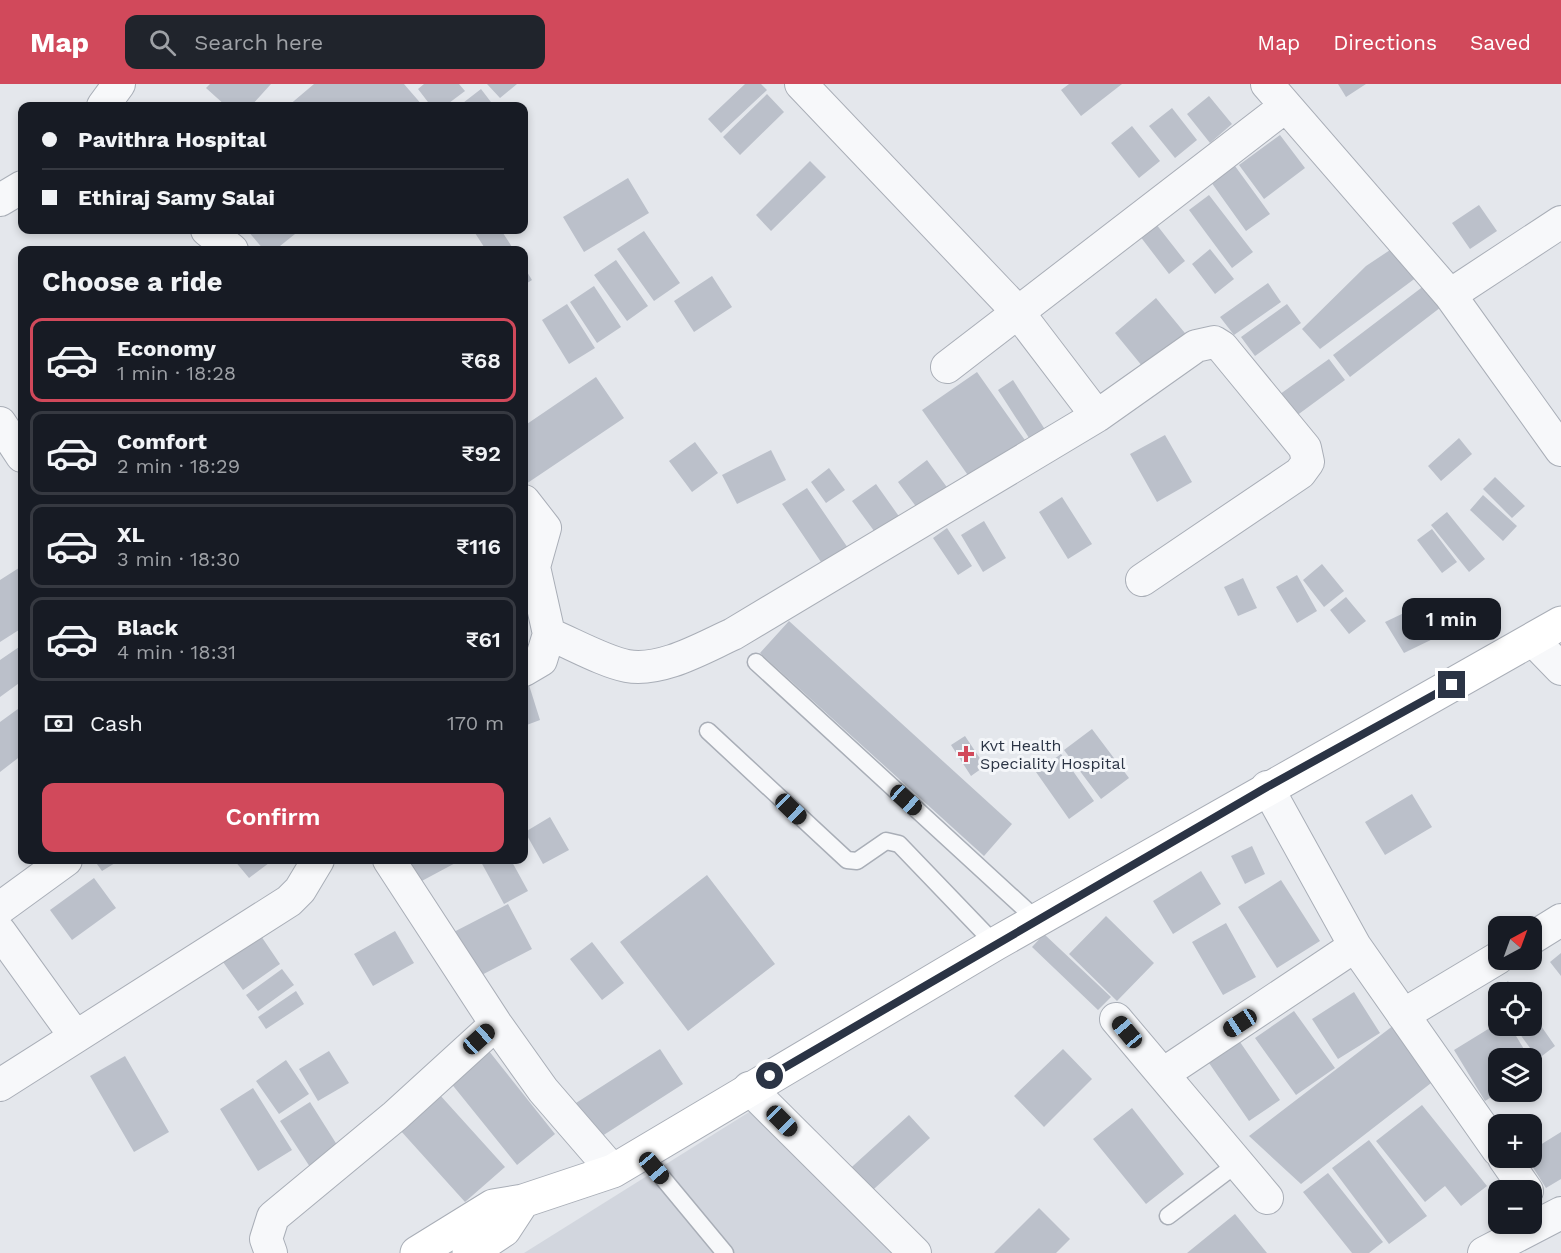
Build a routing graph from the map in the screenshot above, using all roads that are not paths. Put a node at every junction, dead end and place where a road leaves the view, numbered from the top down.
1 (119, 84) edge
2 (801, 84) edge
3 (1277, 95) edge
4 (106, 102) edge
5 (18, 189) edge
6 (0, 200) edge
7 (1561, 222) edge
8 (212, 234) edge
9 (227, 246) edge
10 (1450, 295) junction
11 (1017, 311) junction
12 (947, 367) dead end
13 (1096, 416) junction
14 (0, 423) edge
15 (18, 450) edge
16 (1561, 450) edge
17 (528, 506) edge
18 (1143, 580) dead end
19 (1561, 622) edge
20 (549, 634) junction
21 (1533, 640) junction
22 (756, 662) dead end
23 (528, 668) edge
24 (1561, 669) edge
25 (708, 731) dead end
26 (1267, 787) junction
27 (60, 864) edge
28 (316, 864) edge
29 (392, 864) edge
30 (0, 908) edge
31 (1037, 920) junction
32 (1561, 920) edge
33 (0, 932) edge
34 (1542, 932) edge
35 (995, 944) junction
36 (1355, 946) junction
37 (1488, 964) edge
38 (1403, 1015) junction
39 (1116, 1019) dead end
40 (496, 1024) junction
41 (75, 1036) junction
42 (1163, 1074) junction
43 (0, 1085) edge
44 (749, 1088) junction
45 (1488, 1136) edge
46 (642, 1153) junction
47 (1238, 1163) junction
48 (613, 1171) junction
49 (1267, 1198) dead end
50 (523, 1200) junction
51 (1547, 1210) edge
52 (1168, 1215) dead end
53 (271, 1253) edge
54 (417, 1253) edge
55 (469, 1253) edge
56 (725, 1253) edge
57 (915, 1253) edge
58 (1484, 1253) edge

1 - 4 street
2 - 11 street
3 - 10 street
3 - 11 street
5 - 6 street
7 - 10 street
8 - 9 street
10 - 16 street
11 - 12 street
11 - 13 street
13 - 18 street
13 - 20 street
14 - 15 street
17 - 20 street
19 - 21 main road
20 - 23 street
21 - 24 street
21 - 26 main road
22 - 31 lane
25 - 35 lane
26 - 31 main road
26 - 36 street
27 - 30 street
28 - 41 street
29 - 40 street
31 - 35 main road
32 - 34 street
33 - 41 street
35 - 44 main road
36 - 38 street
36 - 42 street
37 - 38 street
38 - 45 street
39 - 42 street
40 - 48 street
40 - 53 street
41 - 43 street
42 - 47 street
44 - 46 main road
44 - 57 street
46 - 48 main road
46 - 56 lane
47 - 49 street
47 - 52 lane
48 - 50 main road
50 - 54 main road
50 - 55 main road
51 - 58 street

